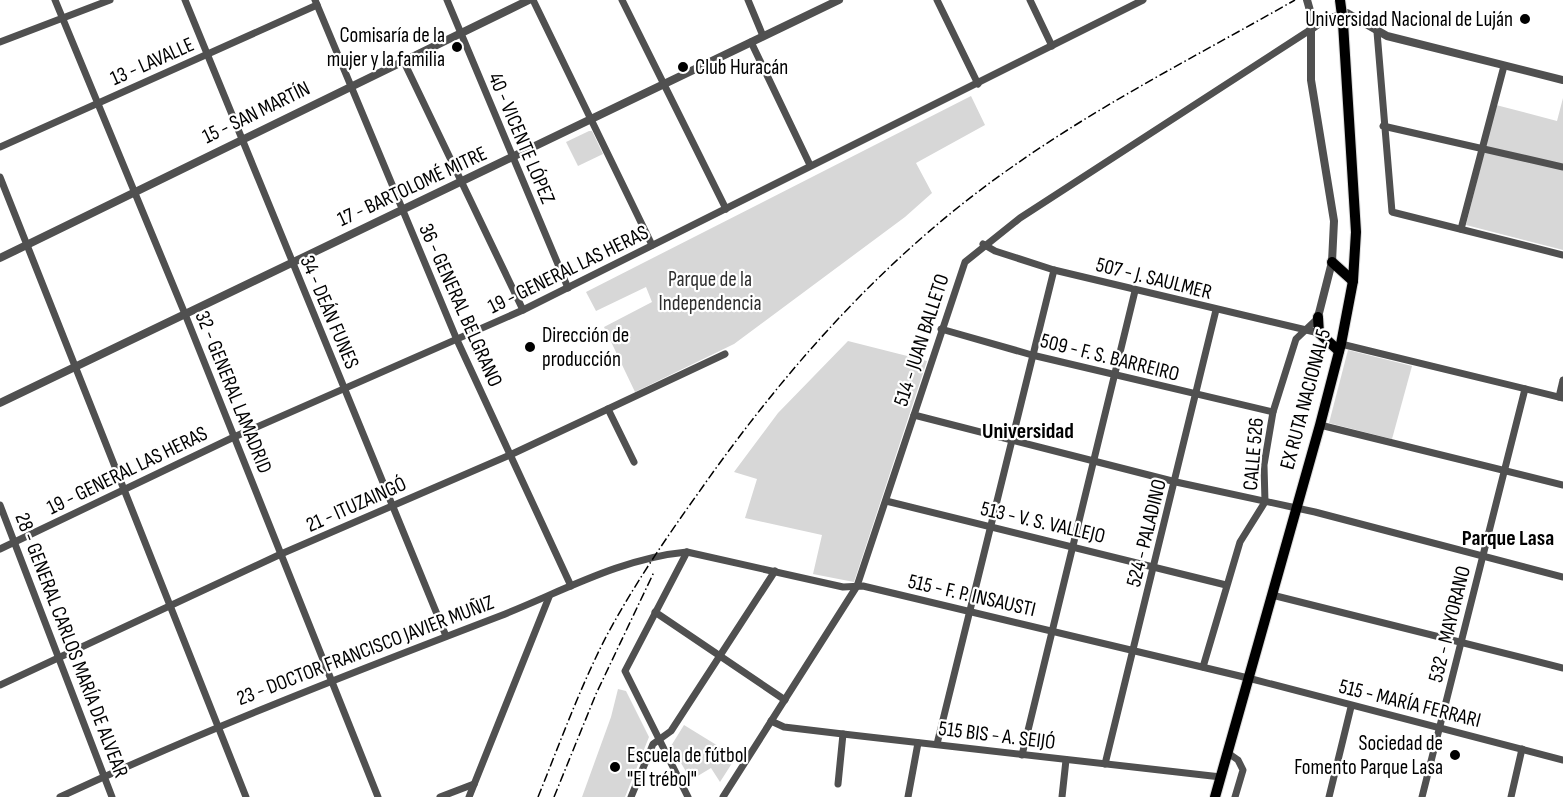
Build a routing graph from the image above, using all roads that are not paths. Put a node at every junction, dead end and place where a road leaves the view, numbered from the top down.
1 (55, 0) edge
2 (110, 0) edge
3 (185, 0) edge
4 (447, 0) edge
5 (531, 0) edge
6 (622, 0) edge
7 (748, 0) edge
8 (839, 0) edge
9 (937, 0) edge
10 (1030, 0) edge
11 (1143, 0) edge
12 (1307, 0) edge
13 (1340, 0) edge
14 (316, 3) edge
15 (62, 18) junction
16 (1345, 18) junction
17 (1311, 30) junction
18 (1377, 32) junction
19 (461, 33) junction
20 (763, 36) junction
21 (0, 42) edge
22 (751, 42) junction
23 (1052, 46) junction
24 (208, 54) junction
25 (402, 60) junction
26 (1504, 66) junction
27 (1563, 80) edge
28 (664, 84) junction
29 (978, 84) junction
30 (349, 87) junction
31 (98, 102) junction
32 (593, 120) junction
33 (1383, 126) junction
34 (242, 138) junction
35 (0, 147) edge
36 (1483, 148) junction
37 (513, 159) junction
38 (810, 165) junction
39 (1563, 167) edge
40 (0, 177) edge
41 (462, 183) junction
42 (134, 192) junction
43 (726, 209) junction
44 (401, 211) junction
45 (1461, 229) junction
46 (27, 244) junction
47 (983, 244) junction
48 (652, 245) junction
49 (1563, 255) edge
50 (0, 258) edge
51 (291, 262) junction
52 (1332, 262) junction
53 (1054, 270) junction
54 (1353, 281) junction
55 (568, 288) junction
56 (1135, 291) junction
57 (523, 310) junction
58 (1216, 310) junction
59 (185, 314) junction
60 (1318, 317) junction
61 (941, 329) junction
62 (1305, 331) junction
63 (1319, 333) junction
64 (457, 340) junction
65 (1340, 347) junction
66 (725, 354) dead end
67 (1032, 354) junction
68 (75, 366) junction
69 (1116, 375) junction
70 (1563, 380) edge
71 (345, 387) junction
72 (1525, 389) junction
73 (1195, 395) junction
74 (1561, 397) edge
75 (0, 403) edge
76 (608, 409) junction
77 (1273, 412) junction
78 (914, 415) junction
79 (1320, 425) junction
80 (234, 437) junction
81 (1013, 440) junction
82 (510, 455) junction
83 (1094, 460) junction
84 (634, 462) dead end
85 (1504, 470) junction
86 (1176, 482) junction
87 (1563, 485) edge
88 (124, 489) junction
89 (886, 501) junction
90 (1265, 502) junction
91 (0, 505) edge
92 (393, 505) junction
93 (1296, 507) junction
94 (992, 527) junction
95 (15, 542) junction
96 (1073, 546) junction
97 (0, 549) edge
98 (687, 552) junction
99 (281, 554) junction
100 (1483, 557) junction
101 (1155, 565) junction
102 (775, 571) junction
103 (1563, 577) edge
104 (1226, 585) junction
105 (571, 586) junction
106 (857, 586) junction
107 (1272, 595) junction
108 (549, 597) junction
109 (171, 608) junction
110 (655, 612) junction
111 (970, 612) junction
112 (1054, 632) junction
113 (447, 636) junction
114 (1462, 644) junction
115 (1134, 651) junction
116 (720, 657) junction
117 (58, 658) junction
118 (1203, 667) junction
119 (1563, 668) edge
120 (1248, 678) junction
121 (331, 680) junction
122 (0, 685) edge
123 (785, 700) junction
124 (1351, 707) junction
125 (771, 721) junction
126 (218, 725) junction
127 (1439, 728) junction
128 (843, 734) junction
129 (658, 739) junction
130 (918, 743) junction
131 (937, 744) junction
132 (1522, 749) junction
133 (1228, 753) junction
134 (1022, 755) junction
135 (1066, 760) junction
136 (1563, 760) edge
137 (1105, 764) junction
138 (104, 776) junction
139 (1221, 777) junction
140 (474, 784) junction
141 (838, 784) dead end
142 (60, 797) edge
143 (112, 797) edge
144 (246, 797) edge
145 (378, 797) edge
146 (441, 797) edge
147 (469, 797) edge
148 (631, 797) edge
149 (688, 797) edge
150 (723, 797) edge
151 (908, 797) edge
152 (1062, 797) edge
153 (1215, 797) edge
154 (1235, 797) edge
155 (1329, 797) edge
156 (1422, 797) edge
157 (1511, 797) edge

1 - 15 street, 32 - GENERAL LAMADRID
2 - 15 street
3 - 24 street, 34 - DEÁN FUNES
4 - 19 street, 40 - VICENTE LÓPEZ
5 - 19 street, 15 - SAN MARTÍN
5 - 32 street
6 - 28 street
7 - 20 street
8 - 20 street, 17 - BARTOLOMÉ MITRE
9 - 29 street
10 - 23 street
11 - 23 street, 19 - GENERAL LAS HERAS
12 - 17 street
13 - 16 main road, EX RUTA NACIONAL 5, bridge
14 - 24 street, 13 - LAVALLE
14 - 30 street, 36 - GENERAL BELGRANO
15 - 21 street
15 - 31 street, 32 - GENERAL LAMADRID
16 - 17 street
16 - 18 street
16 - 54 main road, EX RUTA NACIONAL 5
17 - 47 street, 514 - JUAN BALLETO
17 - 52 street
18 - 26 street
18 - 33 street
19 - 25 street, 15 - SAN MARTÍN
19 - 37 street, 40 - VICENTE LÓPEZ
20 - 22 street, 17 - BARTOLOMÉ MITRE
22 - 28 street, 17 - BARTOLOMÉ MITRE
22 - 38 street
23 - 29 street, 19 - GENERAL LAS HERAS
24 - 31 street, 13 - LAVALLE
24 - 34 street, 34 - DEÁN FUNES
25 - 30 street, 15 - SAN MARTÍN
25 - 41 street
26 - 27 street
26 - 36 street
28 - 32 street, 17 - BARTOLOMÉ MITRE
28 - 43 street
29 - 38 street, 19 - GENERAL LAS HERAS
30 - 34 street, 15 - SAN MARTÍN
30 - 44 street, 36 - GENERAL BELGRANO
31 - 35 street, 13 - LAVALLE
31 - 42 street, 32 - GENERAL LAMADRID
32 - 37 street, 17 - BARTOLOMÉ MITRE
32 - 48 street
33 - 36 street
33 - 45 street
34 - 42 street, 15 - SAN MARTÍN
34 - 51 street, 34 - DEÁN FUNES
36 - 39 street
36 - 45 street
37 - 41 street, 17 - BARTOLOMÉ MITRE
37 - 55 street, 40 - VICENTE LÓPEZ
38 - 43 street, 19 - GENERAL LAS HERAS
40 - 46 street
41 - 44 street, 17 - BARTOLOMÉ MITRE
41 - 57 street
42 - 46 street, 15 - SAN MARTÍN
42 - 59 street, 32 - GENERAL LAMADRID
43 - 48 street, 19 - GENERAL LAS HERAS
44 - 51 street, 17 - BARTOLOMÉ MITRE
44 - 64 street, 36 - GENERAL BELGRANO
45 - 49 street
46 - 50 street, 15 - SAN MARTÍN
46 - 68 street
47 - 53 street, 507 - J. SAULMER
47 - 61 street, 514 - JUAN BALLETO
48 - 55 street, 19 - GENERAL LAS HERAS
51 - 59 street, 17 - BARTOLOMÉ MITRE
51 - 71 street, 34 - DEÁN FUNES
52 - 54 main road
52 - 60 street
53 - 56 street, 507 - J. SAULMER
53 - 67 street
54 - 65 main road, EX RUTA NACIONAL 5
55 - 57 street, 19 - GENERAL LAS HERAS
56 - 58 street, 507 - J. SAULMER
56 - 69 street
57 - 64 street, 19 - GENERAL LAS HERAS
58 - 62 street, 507 - J. SAULMER
58 - 73 street, 524 - PALADINO
59 - 68 street, 17 - BARTOLOMÉ MITRE
59 - 80 street, 32 - GENERAL LAMADRID
60 - 62 street, CALLE 526
60 - 63 main road
61 - 67 street, 509 - F. S. BARREIRO
61 - 78 street, 514 - JUAN BALLETO
62 - 63 street, 507 - J. SAULMER
62 - 77 street, CALLE 526
63 - 65 main road
64 - 71 street, 19 - GENERAL LAS HERAS
64 - 82 street, 36 - GENERAL BELGRANO
65 - 72 street
65 - 79 main road, EX RUTA NACIONAL 5
66 - 76 street, 21 - ITUZAINGÓ
67 - 69 street, 509 - F. S. BARREIRO
67 - 81 street
68 - 75 street, 17 - BARTOLOMÉ MITRE
68 - 88 street
69 - 73 street, 509 - F. S. BARREIRO
69 - 83 street
70 - 74 street
71 - 80 street, 19 - GENERAL LAS HERAS
71 - 92 street, 34 - DEÁN FUNES
72 - 74 street
72 - 85 street, 532 - MAYORANO
73 - 77 street, 509 - F. S. BARREIRO
73 - 86 street, 524 - PALADINO
76 - 82 street, 21 - ITUZAINGÓ
76 - 84 street
77 - 90 street, CALLE 526
78 - 81 street
78 - 89 street, 514 - JUAN BALLETO
79 - 85 street
79 - 93 main road, EX RUTA NACIONAL 5
80 - 88 street, 19 - GENERAL LAS HERAS
80 - 99 street, 32 - GENERAL LAMADRID
81 - 83 street
81 - 94 street
82 - 92 street, 21 - ITUZAINGÓ
82 - 105 street, 36 - GENERAL BELGRANO
83 - 86 street
83 - 96 street
85 - 87 street
85 - 100 street, 532 - MAYORANO
86 - 90 street
86 - 101 street, 524 - PALADINO
88 - 95 street, 19 - GENERAL LAS HERAS
88 - 109 street
89 - 94 street, 513 - V. S. VALLEJO
89 - 106 street, 514 - JUAN BALLETO
90 - 93 street
90 - 104 street, CALLE 526
91 - 95 street, 28 - GENERAL CARLOS MARÍA DE ALVEAR
92 - 99 street, 21 - ITUZAINGÓ
92 - 113 street, 34 - DEÁN FUNES
93 - 100 street
93 - 107 main road, EX RUTA NACIONAL 5
94 - 96 street, 513 - V. S. VALLEJO
94 - 111 street
95 - 97 street, 19 - GENERAL LAS HERAS
95 - 117 street, 28 - GENERAL CARLOS MARÍA DE ALVEAR
96 - 101 street, 513 - V. S. VALLEJO
96 - 112 street
98 - 102 street, 515 - F. P. INSAUSTI
98 - 105 street, 23 - DOCTOR FRANCISCO JAVIER MUÑIZ
98 - 110 street
99 - 109 street, 21 - ITUZAINGÓ
99 - 121 street, 32 - GENERAL LAMADRID
100 - 103 street
100 - 114 street, 532 - MAYORANO
101 - 104 street, 513 - V. S. VALLEJO
101 - 115 street, 524 - PALADINO
102 - 106 street, 515 - F. P. INSAUSTI
102 - 116 street
104 - 118 street, CALLE 526
105 - 108 street, 23 - DOCTOR FRANCISCO JAVIER MUÑIZ
106 - 111 street, 515 - F. P. INSAUSTI
106 - 123 street, 514 - JUAN BALLETO
107 - 114 street
107 - 120 main road, EX RUTA NACIONAL 5
108 - 113 street, 23 - DOCTOR FRANCISCO JAVIER MUÑIZ
108 - 140 street
109 - 117 street, 21 - ITUZAINGÓ
109 - 126 street
110 - 116 street
110 - 129 street
111 - 112 street, 515 - F. P. INSAUSTI
111 - 131 street
112 - 115 street, 515 - F. P. INSAUSTI
112 - 134 street
113 - 121 street, 23 - DOCTOR FRANCISCO JAVIER MUÑIZ
114 - 119 street
114 - 127 street, 532 - MAYORANO
115 - 118 street, 515 - F. P. INSAUSTI
115 - 137 street, 524 - PALADINO
116 - 123 street
116 - 129 street
117 - 122 street, 21 - ITUZAINGÓ
117 - 138 street, 28 - GENERAL CARLOS MARÍA DE ALVEAR
118 - 120 street, 515 - F. P. INSAUSTI
120 - 124 street, 515 - MARÍA FERRARI
120 - 133 main road, EX RUTA NACIONAL 5
121 - 126 street, 23 - DOCTOR FRANCISCO JAVIER MUÑIZ
121 - 145 street, 32 - GENERAL LAMADRID
123 - 125 street, 514 - JUAN BALLETO
124 - 127 street, 515 - MARÍA FERRARI
124 - 155 street
125 - 128 street, 515 BIS - A. SEIJÓ
125 - 150 street, 514 - JUAN BALLETO
126 - 138 street, 23 - DOCTOR FRANCISCO JAVIER MUÑIZ
126 - 144 street
127 - 132 street, 515 - MARÍA FERRARI
127 - 156 street, 532 - MAYORANO
128 - 130 street, 515 BIS - A. SEIJÓ
128 - 141 street
129 - 148 street
129 - 149 street
130 - 131 street, 515 BIS - A. SEIJÓ
130 - 151 street
131 - 134 street, 515 BIS - A. SEIJÓ
132 - 136 street, 515 - MARÍA FERRARI
132 - 157 street
133 - 139 main road, EX RUTA NACIONAL 5
133 - 154 street
134 - 135 street, 515 BIS - A. SEIJÓ
135 - 137 street, 515 BIS - A. SEIJÓ
135 - 152 street
137 - 139 street, 515 BIS - A. SEIJÓ
138 - 142 street, 23 - DOCTOR FRANCISCO JAVIER MUÑIZ
138 - 143 street, 28 - GENERAL CARLOS MARÍA DE ALVEAR
139 - 153 main road, EX RUTA NACIONAL 5
140 - 146 street
140 - 147 street

